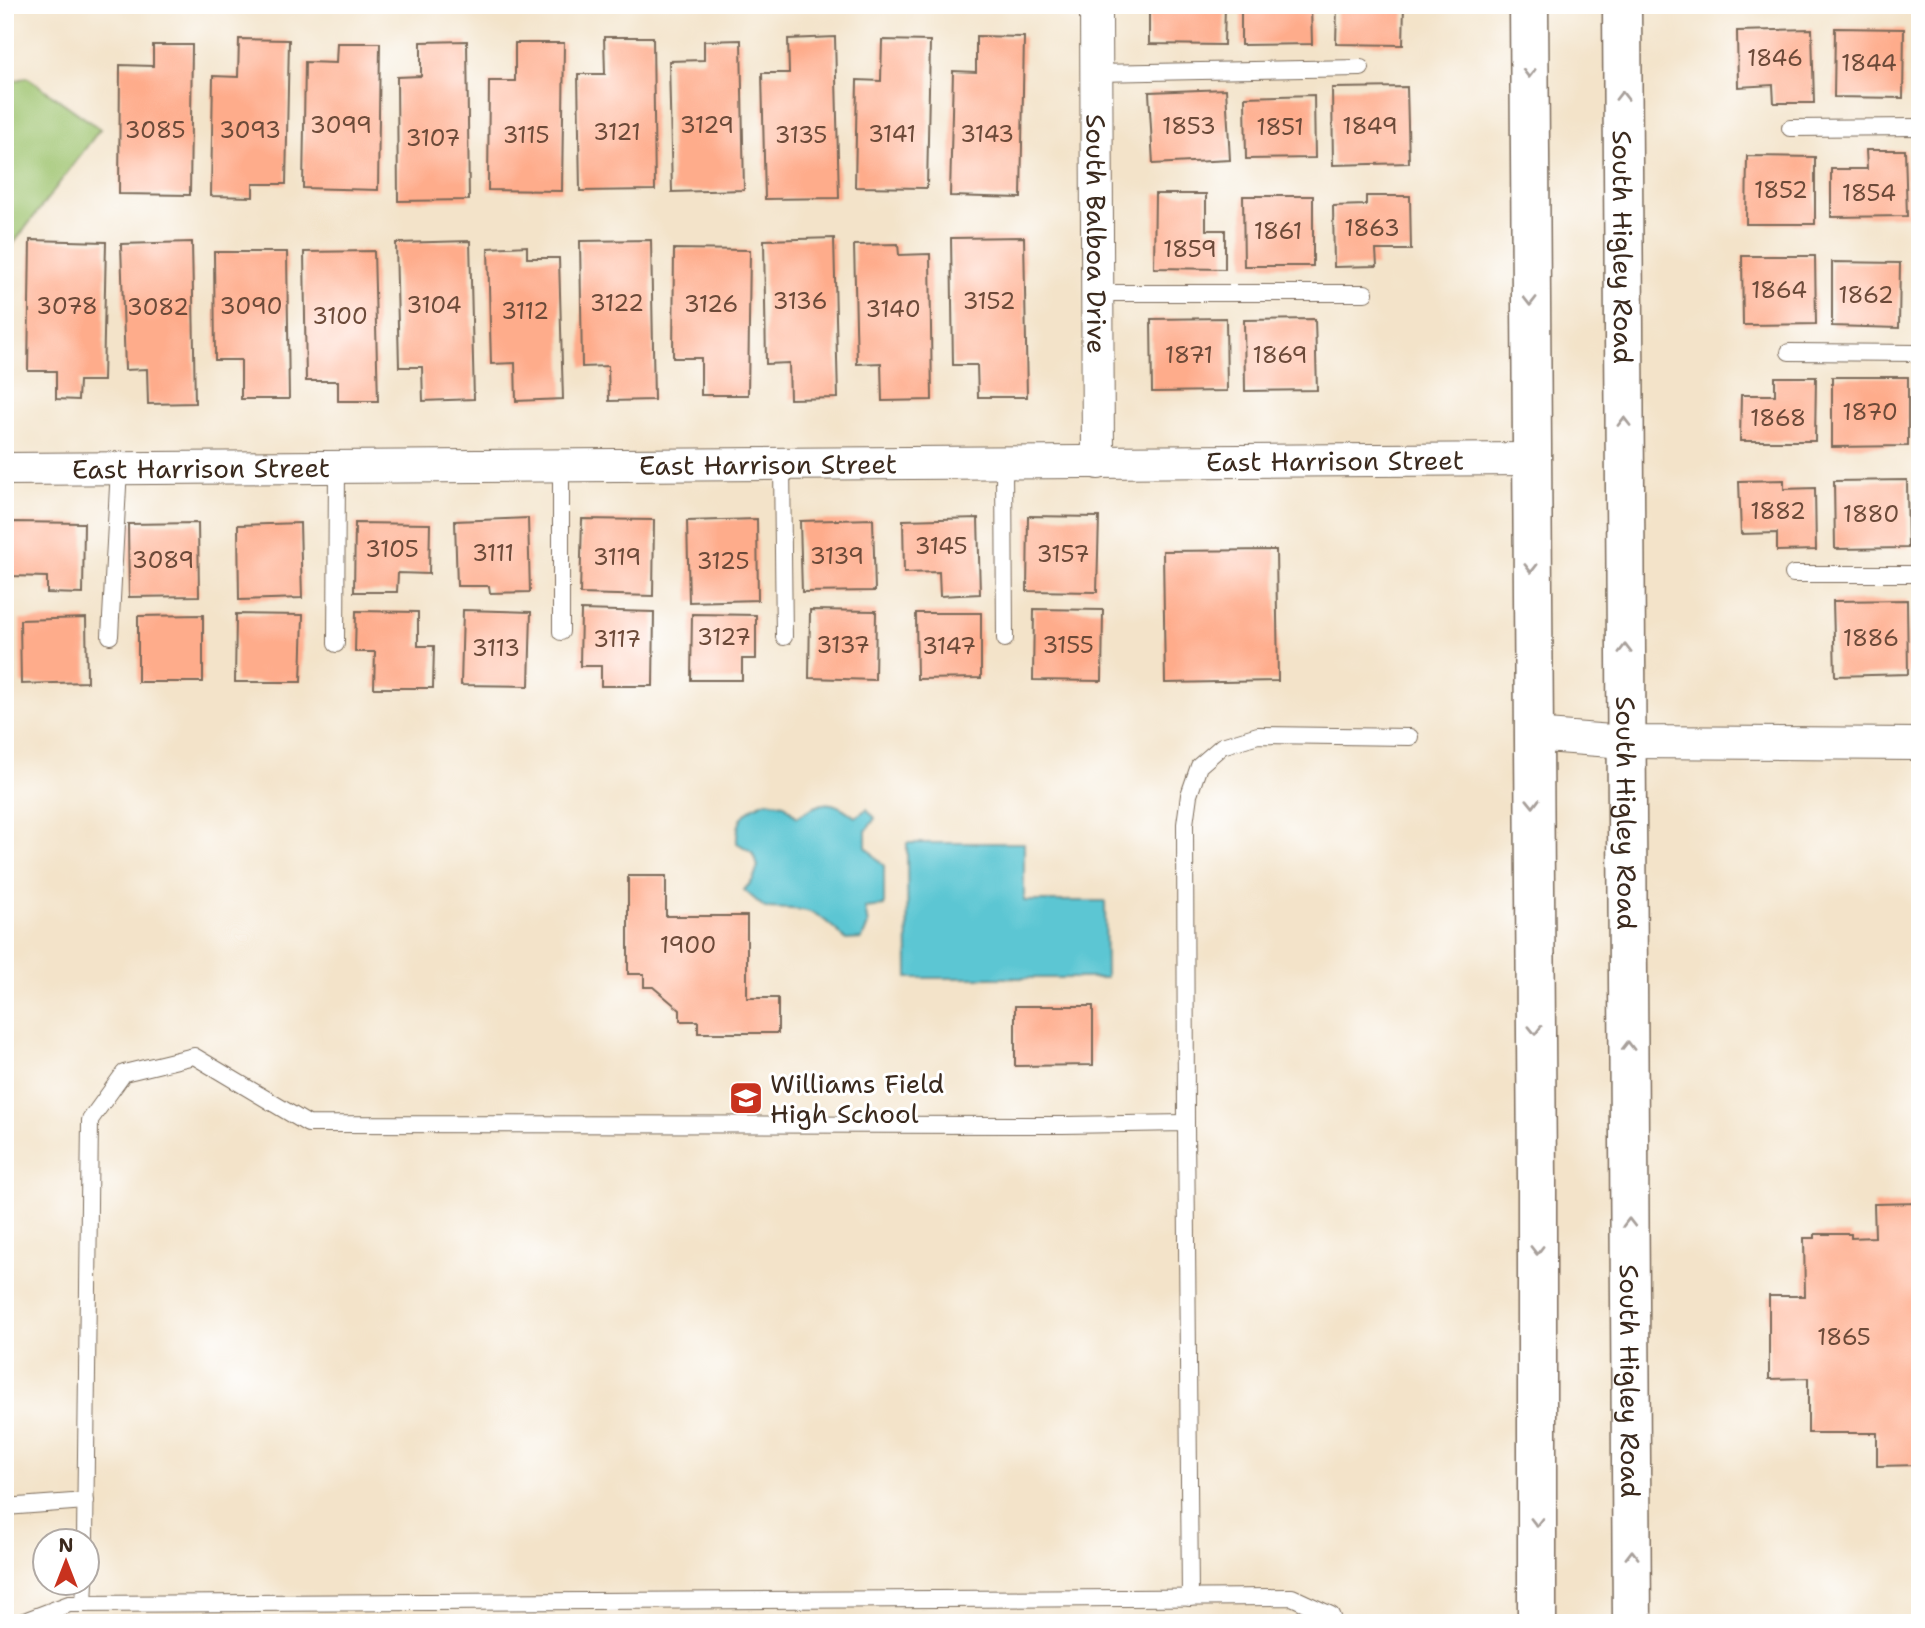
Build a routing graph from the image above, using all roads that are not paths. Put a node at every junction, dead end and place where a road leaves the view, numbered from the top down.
1 (1096, 5) edge
2 (1529, 5) edge
3 (1622, 5) edge
4 (1361, 68) dead end
5 (1096, 73) junction
6 (1920, 127) edge
7 (1790, 128) dead end
8 (1097, 293) junction
9 (1365, 293) dead end
10 (1789, 352) dead end
11 (1920, 353) edge
12 (1531, 459) junction
13 (1098, 463) junction
14 (1004, 464) junction
15 (782, 465) junction
16 (561, 466) junction
17 (337, 467) junction
18 (119, 468) junction
19 (5, 469) edge
20 (1793, 574) dead end
21 (1920, 574) edge
22 (561, 632) dead end
23 (110, 636) dead end
24 (784, 637) dead end
25 (1005, 639) dead end
26 (336, 644) dead end
27 (1532, 735) junction
28 (1410, 737) dead end
29 (1625, 742) junction
30 (1920, 744) edge
31 (1186, 1123) junction
32 (86, 1501) junction
33 (5, 1507) edge
34 (85, 1526) edge
35 (84, 1596) edge
36 (1190, 1598) junction
37 (84, 1604) junction
38 (19, 1623) edge
39 (1334, 1623) edge
40 (1538, 1623) edge
41 (1632, 1623) edge

1 - 5 street, South Balboa Drive
2 -> 12 main road
29 -> 3 main road, South Higley Road
4 - 5 lane
5 - 8 street, South Balboa Drive
6 - 7 lane
8 - 9 lane
8 - 13 street, South Balboa Drive
10 - 11 lane
12 - 13 street, East Harrison Street
12 -> 27 main road
13 - 14 street, East Harrison Street
14 - 15 street, East Harrison Street
14 - 25 lane
15 - 16 street, East Harrison Street
15 - 24 lane
16 - 17 street, East Harrison Street
16 - 22 lane
17 - 18 street, East Harrison Street
17 - 26 lane
18 - 19 street, East Harrison Street
18 - 23 lane
20 - 21 lane
27 - 29 street
27 -> 40 main road
28 - 31 lane
29 - 30 street
41 -> 29 main road, South Higley Road
31 - 32 lane
31 - 36 lane
32 - 33 lane
32 - 34 lane
35 - 37 lane
36 - 37 lane
36 - 39 lane
37 - 38 lane

